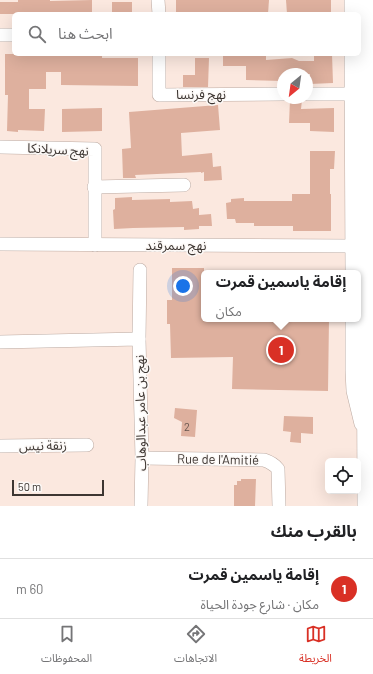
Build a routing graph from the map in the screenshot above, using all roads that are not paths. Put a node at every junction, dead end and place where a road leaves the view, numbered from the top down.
1 (158, 0) edge
2 (351, 0) edge
3 (366, 0) edge
4 (159, 12) edge
5 (351, 12) edge
6 (0, 35) edge
7 (12, 35) edge
8 (159, 56) edge
9 (351, 56) edge
10 (277, 94) edge
11 (313, 94) edge
12 (350, 94) junction
13 (0, 147) edge
14 (184, 185) dead end
15 (94, 187) junction
16 (0, 244) edge
17 (94, 245) junction
18 (352, 246) junction
19 (140, 270) dead end
20 (352, 270) edge
21 (352, 322) edge
22 (140, 339) junction
23 (0, 342) edge
24 (87, 444) dead end
25 (367, 444) junction
26 (0, 446) edge
27 (142, 458) junction
28 (141, 506) edge
29 (279, 506) edge
30 (367, 506) edge

1 - 4 street
2 - 5 street
3 - 25 highway
6 - 7 street
8 - 10 street, نهج فرنسا
9 - 12 street
11 - 12 street
12 - 18 street
13 - 15 street, نهج سريلانكا
14 - 15 street
15 - 17 street, نهج سريلانكا
16 - 17 street, نهج سمرقند
17 - 18 street, نهج سمرقند
18 - 20 street
19 - 22 street
21 - 25 street
22 - 23 street, نهج بن عامر عبدالوهاب
22 - 27 street, نهج بن عامر عبدالوهاب
24 - 26 street, زنقة نيس
25 - 30 highway
27 - 28 street, نهج بن عامر عبدالوهاب
27 - 29 street, Rue de l'Amitié

